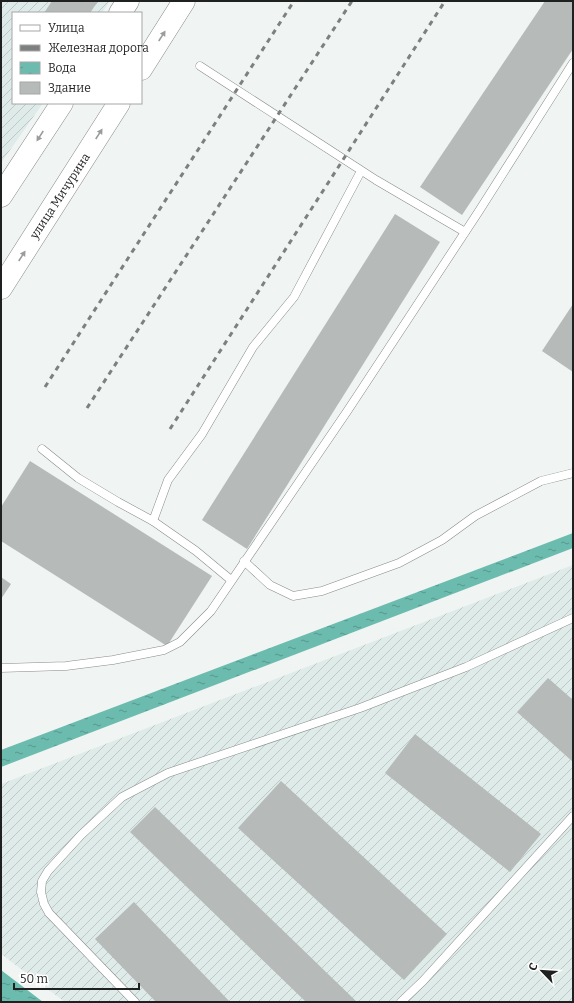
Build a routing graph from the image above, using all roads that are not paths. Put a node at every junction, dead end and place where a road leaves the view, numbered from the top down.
1 (128, 1) edge
2 (184, 1) edge
3 (121, 12) edge
4 (573, 63) edge
5 (200, 66) dead end
6 (142, 67) edge
7 (61, 104) edge
8 (118, 104) edge
9 (361, 171) junction
10 (1, 196) edge
11 (465, 232) junction
12 (1, 288) edge
13 (42, 449) dead end
14 (573, 473) edge
15 (153, 521) junction
16 (244, 561) junction
17 (231, 580) junction
18 (573, 618) edge
19 (1, 668) edge
20 (573, 816) edge
21 (135, 1002) edge
22 (401, 1002) edge

1 - 3 main road
6 -> 2 main road
4 - 11 lane
5 - 9 lane
7 -> 10 main road
12 -> 8 main road, улица Мичурина
9 - 11 lane
9 - 15 lane
11 - 16 lane
13 - 15 lane
14 - 16 lane
15 - 17 lane
16 - 17 lane
17 - 19 lane
18 - 21 lane
20 - 22 lane

